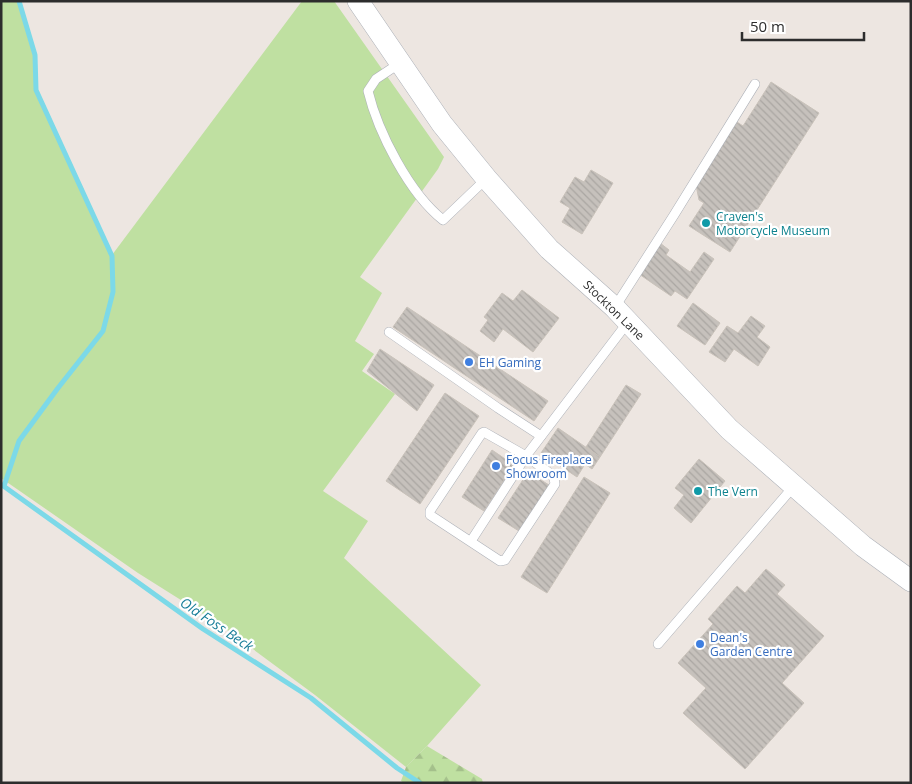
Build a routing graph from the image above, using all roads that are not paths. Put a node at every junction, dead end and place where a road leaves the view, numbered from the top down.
1 (358, 1) edge
2 (400, 63) junction
3 (755, 84) dead end
4 (486, 178) junction
5 (621, 314) junction
6 (389, 332) dead end
7 (541, 436) junction
8 (526, 456) junction
9 (795, 486) junction
10 (471, 541) junction
11 (911, 581) edge
12 (658, 644) dead end

1 - 2 street, Stockton Lane
2 - 4 street, Stockton Lane
2 - 4 lane
3 - 5 lane
4 - 5 street, Stockton Lane
5 - 7 lane
5 - 9 street, Stockton Lane
6 - 7 lane
7 - 8 lane
8 - 10 lane
8 - 10 lane
8 - 10 lane
9 - 11 street, Stockton Lane
9 - 12 lane

